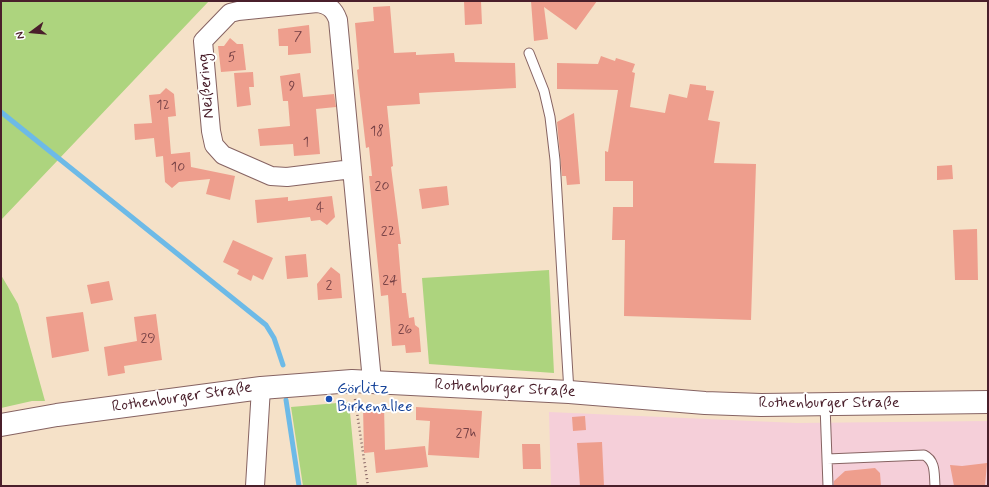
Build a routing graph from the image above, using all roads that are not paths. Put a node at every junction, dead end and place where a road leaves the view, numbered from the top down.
1 (529, 53) dead end
2 (352, 169) junction
3 (362, 381) junction
4 (261, 388) junction
5 (569, 392) junction
6 (988, 402) edge
7 (825, 405) junction
8 (1, 425) edge
9 (827, 458) junction
10 (255, 486) edge
11 (828, 486) edge
12 (935, 486) edge

1 - 5 lane
2 - 2 street, Neißering
2 - 3 street, Neißering
3 - 4 street, Rothenburger Straße
3 - 5 street, Rothenburger Straße
4 - 8 street, Rothenburger Straße
4 - 10 street
5 - 7 street, Rothenburger Straße
6 - 7 street, Rothenburger Straße
7 - 9 lane
9 - 11 lane
9 - 12 lane

